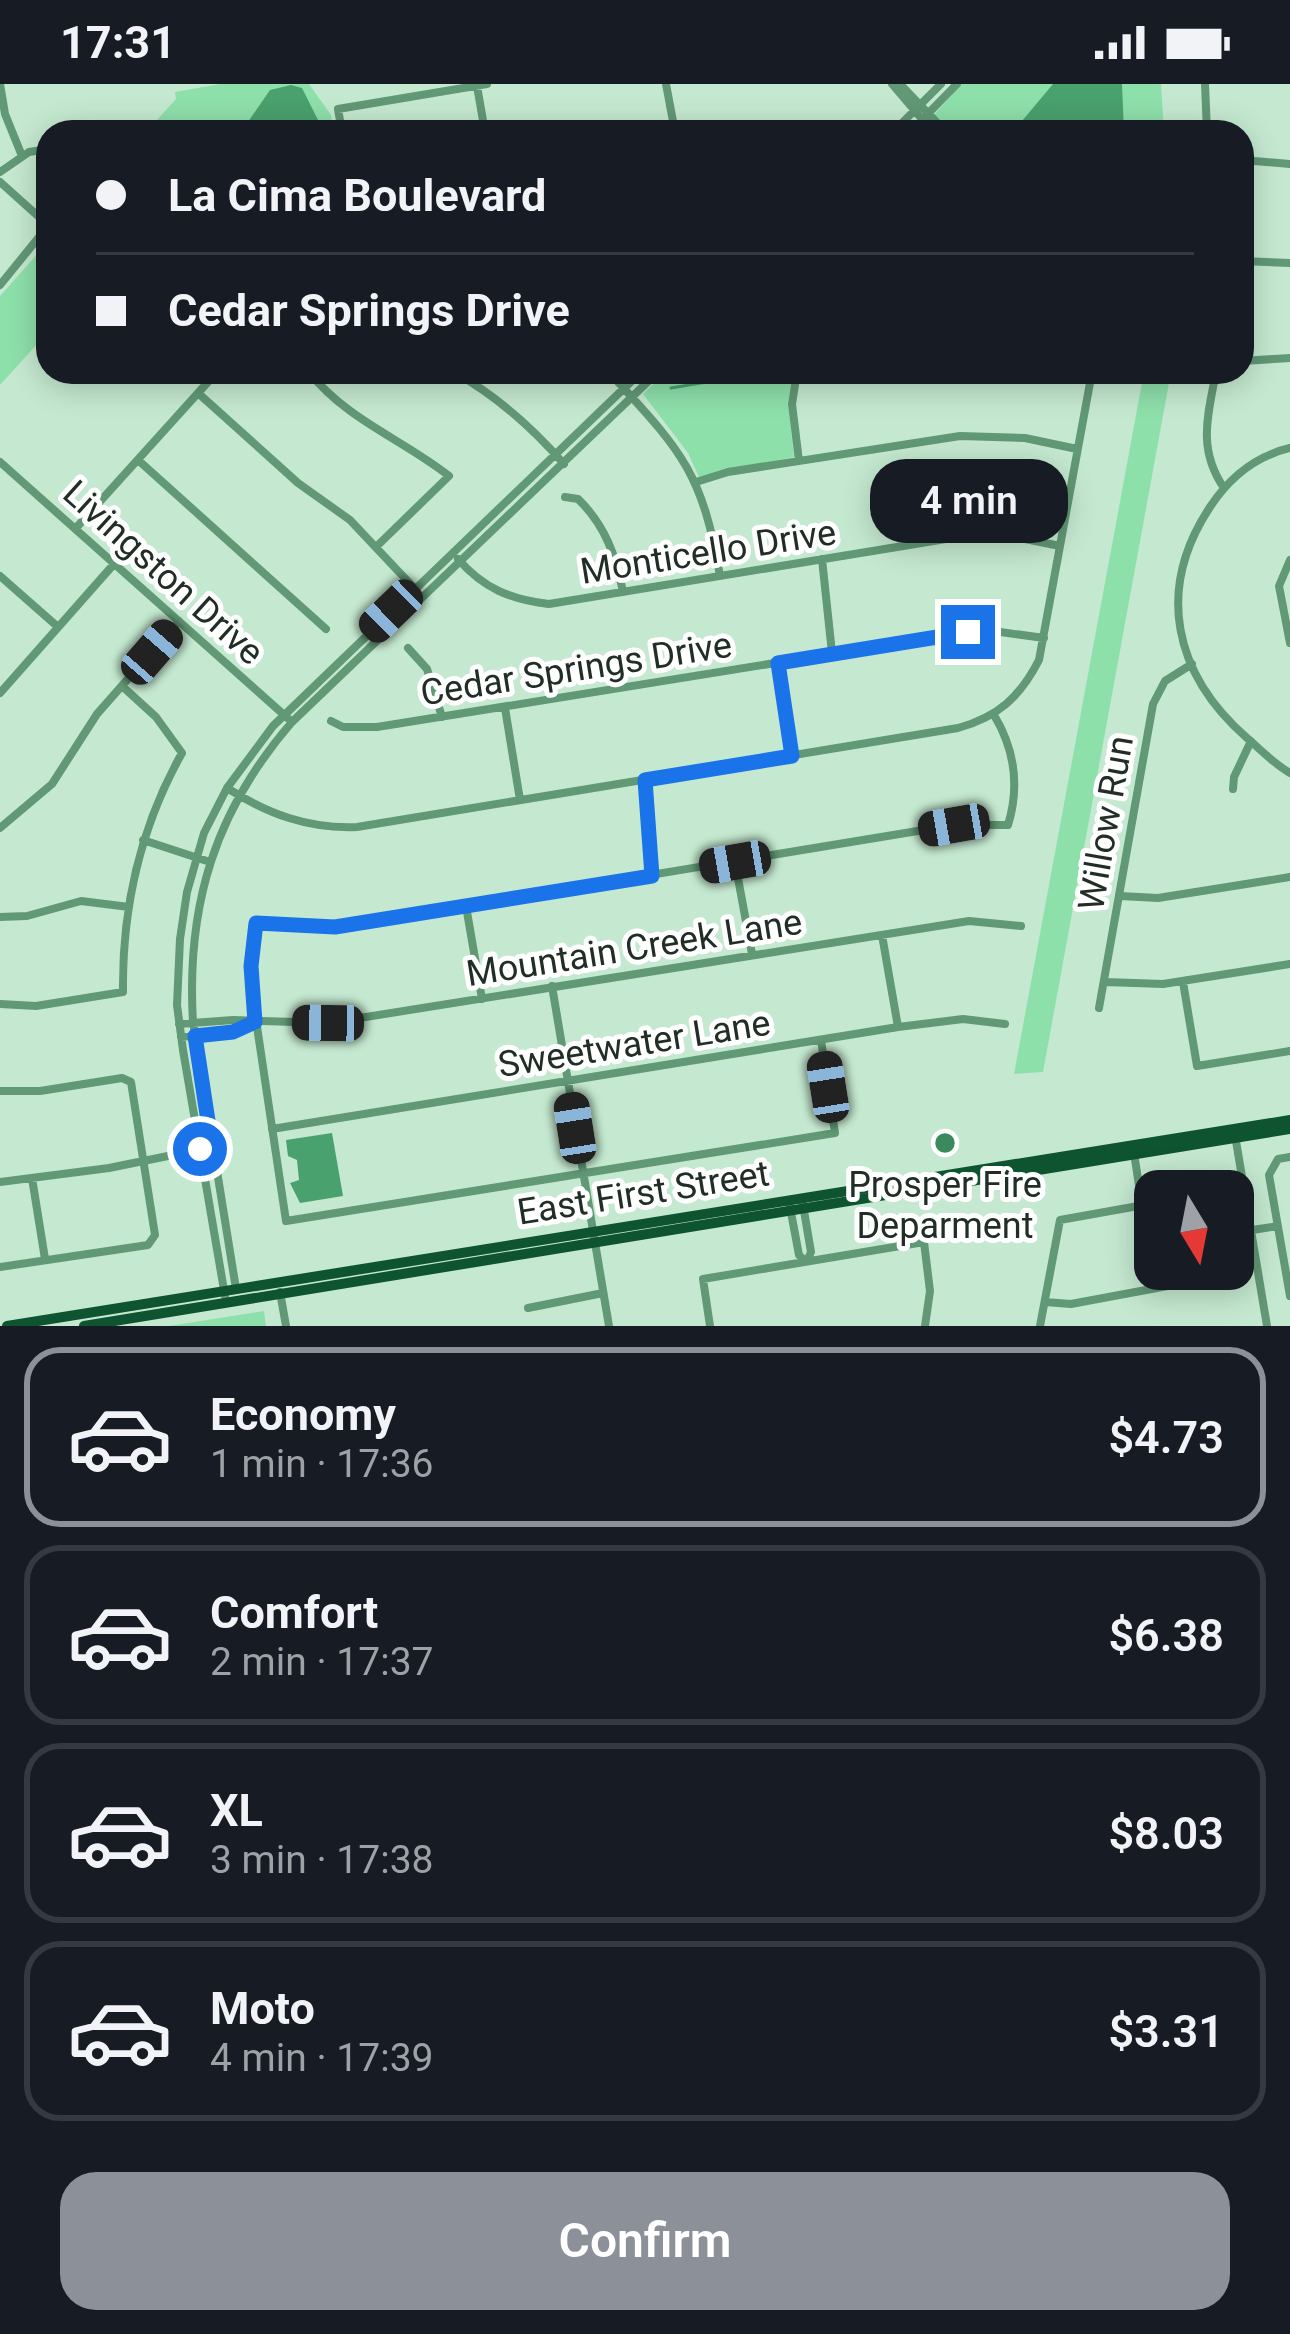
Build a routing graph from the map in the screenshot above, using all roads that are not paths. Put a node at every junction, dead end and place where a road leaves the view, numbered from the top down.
1 (0, 84) edge
2 (666, 84) edge
3 (896, 84) edge
4 (941, 84) edge
5 (957, 84) edge
6 (1205, 84) edge
7 (482, 85) edge
8 (2, 102) edge
9 (918, 108) junction
10 (3, 114) edge
11 (926, 117) junction
12 (340, 120) edge
13 (483, 120) edge
14 (673, 120) edge
15 (906, 120) edge
16 (923, 120) edge
17 (927, 120) edge
18 (930, 120) edge
19 (1206, 120) edge
20 (36, 152) edge
21 (22, 156) junction
22 (1254, 161) edge
23 (1290, 164) edge
24 (0, 172) edge
25 (0, 182) edge
26 (36, 214) edge
27 (36, 240) edge
28 (1254, 262) edge
29 (1290, 263) edge
30 (0, 286) edge
31 (1290, 358) edge
32 (1254, 360) edge
33 (207, 384) edge
34 (321, 384) edge
35 (476, 384) edge
36 (620, 384) edge
37 (628, 384) edge
38 (646, 384) edge
39 (794, 384) edge
40 (1090, 384) edge
41 (1214, 384) edge
42 (624, 388) junction
43 (198, 393) junction
44 (633, 396) junction
45 (1077, 448) junction
46 (1290, 448) edge
47 (555, 454) junction
48 (138, 460) junction
49 (799, 461) junction
50 (0, 462) edge
51 (564, 464) junction
52 (696, 482) junction
53 (1224, 488) junction
54 (565, 497) dead end
55 (76, 528) junction
56 (1060, 546) junction
57 (376, 547) junction
58 (453, 551) junction
59 (822, 560) junction
60 (1290, 560) edge
61 (460, 561) junction
62 (114, 564) junction
63 (0, 576) edge
64 (720, 576) junction
65 (414, 588) junction
66 (622, 592) junction
67 (422, 597) junction
68 (179, 621) junction
69 (58, 627) junction
70 (326, 628) dead end
71 (1044, 638) junction
72 (1290, 643) edge
73 (408, 648) dead end
74 (832, 653) junction
75 (778, 663) junction
76 (1192, 664) junction
77 (122, 686) junction
78 (0, 693) edge
79 (505, 708) junction
80 (283, 715) junction
81 (994, 715) junction
82 (442, 717) junction
83 (331, 721) dead end
84 (292, 722) junction
85 (1251, 741) junction
86 (792, 756) junction
87 (1290, 773) edge
88 (645, 780) junction
89 (227, 788) junction
90 (1234, 789) dead end
91 (239, 796) junction
92 (520, 800) junction
93 (0, 828) edge
94 (143, 840) junction
95 (198, 858) junction
96 (210, 862) junction
97 (735, 862) junction
98 (652, 876) junction
99 (1290, 877) edge
100 (1120, 896) junction
101 (466, 906) junction
102 (129, 907) junction
103 (0, 917) edge
104 (1021, 926) dead end
105 (882, 934) junction
106 (752, 954) junction
107 (1290, 964) edge
108 (1105, 982) junction
109 (1183, 982) junction
110 (552, 986) junction
111 (482, 999) junction
112 (0, 1004) edge
113 (1099, 1008) dead end
114 (193, 1022) junction
115 (255, 1022) junction
116 (179, 1024) junction
117 (1005, 1024) dead end
118 (898, 1027) junction
119 (195, 1036) junction
120 (181, 1037) junction
121 (821, 1040) junction
122 (1290, 1051) edge
123 (568, 1081) junction
124 (0, 1091) edge
125 (1290, 1120) edge
126 (272, 1129) junction
127 (1290, 1129) edge
128 (1235, 1133) junction
129 (212, 1147) junction
130 (200, 1149) junction
131 (1133, 1149) junction
132 (1290, 1157) edge
133 (146, 1158) junction
134 (1136, 1170) edge
135 (1241, 1170) edge
136 (583, 1175) junction
137 (32, 1177) junction
138 (0, 1182) edge
139 (796, 1204) junction
140 (1134, 1206) edge
141 (1278, 1226) junction
142 (1254, 1230) edge
143 (593, 1237) junction
144 (1254, 1242) edge
145 (46, 1259) junction
146 (806, 1262) junction
147 (0, 1267) edge
148 (280, 1289) junction
149 (1134, 1290) edge
150 (603, 1293) junction
151 (231, 1296) junction
152 (1290, 1296) edge
153 (1045, 1302) junction
154 (528, 1308) dead end
155 (7, 1326) edge
156 (84, 1326) edge
157 (286, 1326) edge
158 (609, 1326) edge
159 (710, 1326) edge
160 (925, 1326) edge
161 (1040, 1326) edge
162 (1268, 1326) edge

1 - 8 street
2 - 14 street
3 - 9 street
4 - 9 street
5 - 11 street
6 - 19 street
7 - 12 street
7 - 13 street
8 - 10 street
9 - 11 street
9 - 15 street
10 - 21 street
11 - 16 street
11 - 17 street
11 - 18 street
20 - 21 street
21 - 24 street
22 - 23 street
25 - 26 street
27 - 30 street
28 - 29 street
31 - 32 street
33 - 43 street
34 - 57 street
35 - 47 street
36 - 42 street
37 - 42 street
38 - 44 street
39 - 49 street
40 - 45 street
41 - 53 street
42 - 44 street
42 - 47 street
43 - 48 street
43 - 57 street
44 - 51 street
44 - 52 street
45 - 49 street
45 - 56 street
46 - 53 street
47 - 51 street
47 - 58 street
48 - 55 street
48 - 70 street
49 - 52 street
50 - 55 street, Livingston Drive
51 - 61 street
52 - 64 street
53 - 76 street
54 - 66 street
55 - 62 street, Livingston Drive
56 - 59 street, Monticello Drive
56 - 71 street
57 - 65 street
58 - 61 street, Monticello Drive
58 - 65 street
59 - 64 street, Monticello Drive
59 - 74 street
60 - 72 street
61 - 66 street, Monticello Drive
61 - 67 street
62 - 68 street, Livingston Drive
62 - 69 street
63 - 69 street
64 - 66 street, Monticello Drive
65 - 67 street
65 - 80 street
67 - 84 street
68 - 77 street
68 - 80 street, Livingston Drive
69 - 78 street
71 - 74 street, Cedar Springs Drive
71 - 81 street
73 - 82 street
74 - 75 street, Cedar Springs Drive
75 - 79 street, Cedar Springs Drive
75 - 86 street
76 - 85 street
76 - 100 street, Willow Run
77 - 93 street
77 - 94 street
79 - 82 street, Cedar Springs Drive
79 - 92 street
80 - 84 street, Livingston Drive
80 - 89 street
81 - 86 street
81 - 97 street
82 - 83 street, Cedar Springs Drive
84 - 91 street
85 - 87 street
85 - 90 street
86 - 88 street
88 - 92 street
88 - 98 street
89 - 91 street
89 - 95 street
91 - 92 street
91 - 96 street
94 - 95 street
94 - 102 street
95 - 96 street
95 - 116 street
96 - 114 street
97 - 98 street
97 - 106 street
98 - 101 street
99 - 100 street
100 - 108 street, Willow Run
101 - 111 street
101 - 115 street
102 - 103 street
102 - 112 street
104 - 105 street, Mountain Creek Lane
105 - 106 street, Mountain Creek Lane
105 - 118 street
106 - 110 street, Mountain Creek Lane
107 - 109 street
108 - 109 street
108 - 113 street, Willow Run
109 - 122 street
110 - 111 street, Mountain Creek Lane
110 - 123 street
111 - 115 street, Mountain Creek Lane
114 - 115 street, Mountain Creek Lane
114 - 116 street, Mountain Creek Lane
114 - 119 street
115 - 119 street, Mountain Creek Lane
115 - 126 street
116 - 120 street
117 - 118 street, Sweetwater Lane
118 - 121 street, Sweetwater Lane
119 - 120 street, Mountain Creek Lane
119 - 129 street
120 - 130 street
121 - 123 street, Sweetwater Lane
121 - 136 street
123 - 126 street, Sweetwater Lane
123 - 136 street
124 - 133 street
125 - 128 main road, East First Street
126 - 136 street
127 - 128 main road, East First Street
128 - 131 main road, East First Street
128 - 135 street
129 - 130 street
129 - 151 street
130 - 133 street
130 - 151 street
131 - 134 street
131 - 139 main road, East First Street
132 - 141 street
133 - 137 street
133 - 145 street
136 - 143 street
137 - 138 street
137 - 145 street
139 - 143 main road, East First Street
139 - 146 street
140 - 153 street
141 - 142 street
141 - 152 street
143 - 148 main road, East First Street
143 - 150 street
144 - 162 street
145 - 147 street
146 - 159 street
146 - 160 street
148 - 151 main road, East First Street
148 - 157 street
149 - 153 street
150 - 154 street
150 - 158 street
151 - 155 main road, East First Street
151 - 156 main road, East First Street
153 - 161 street

